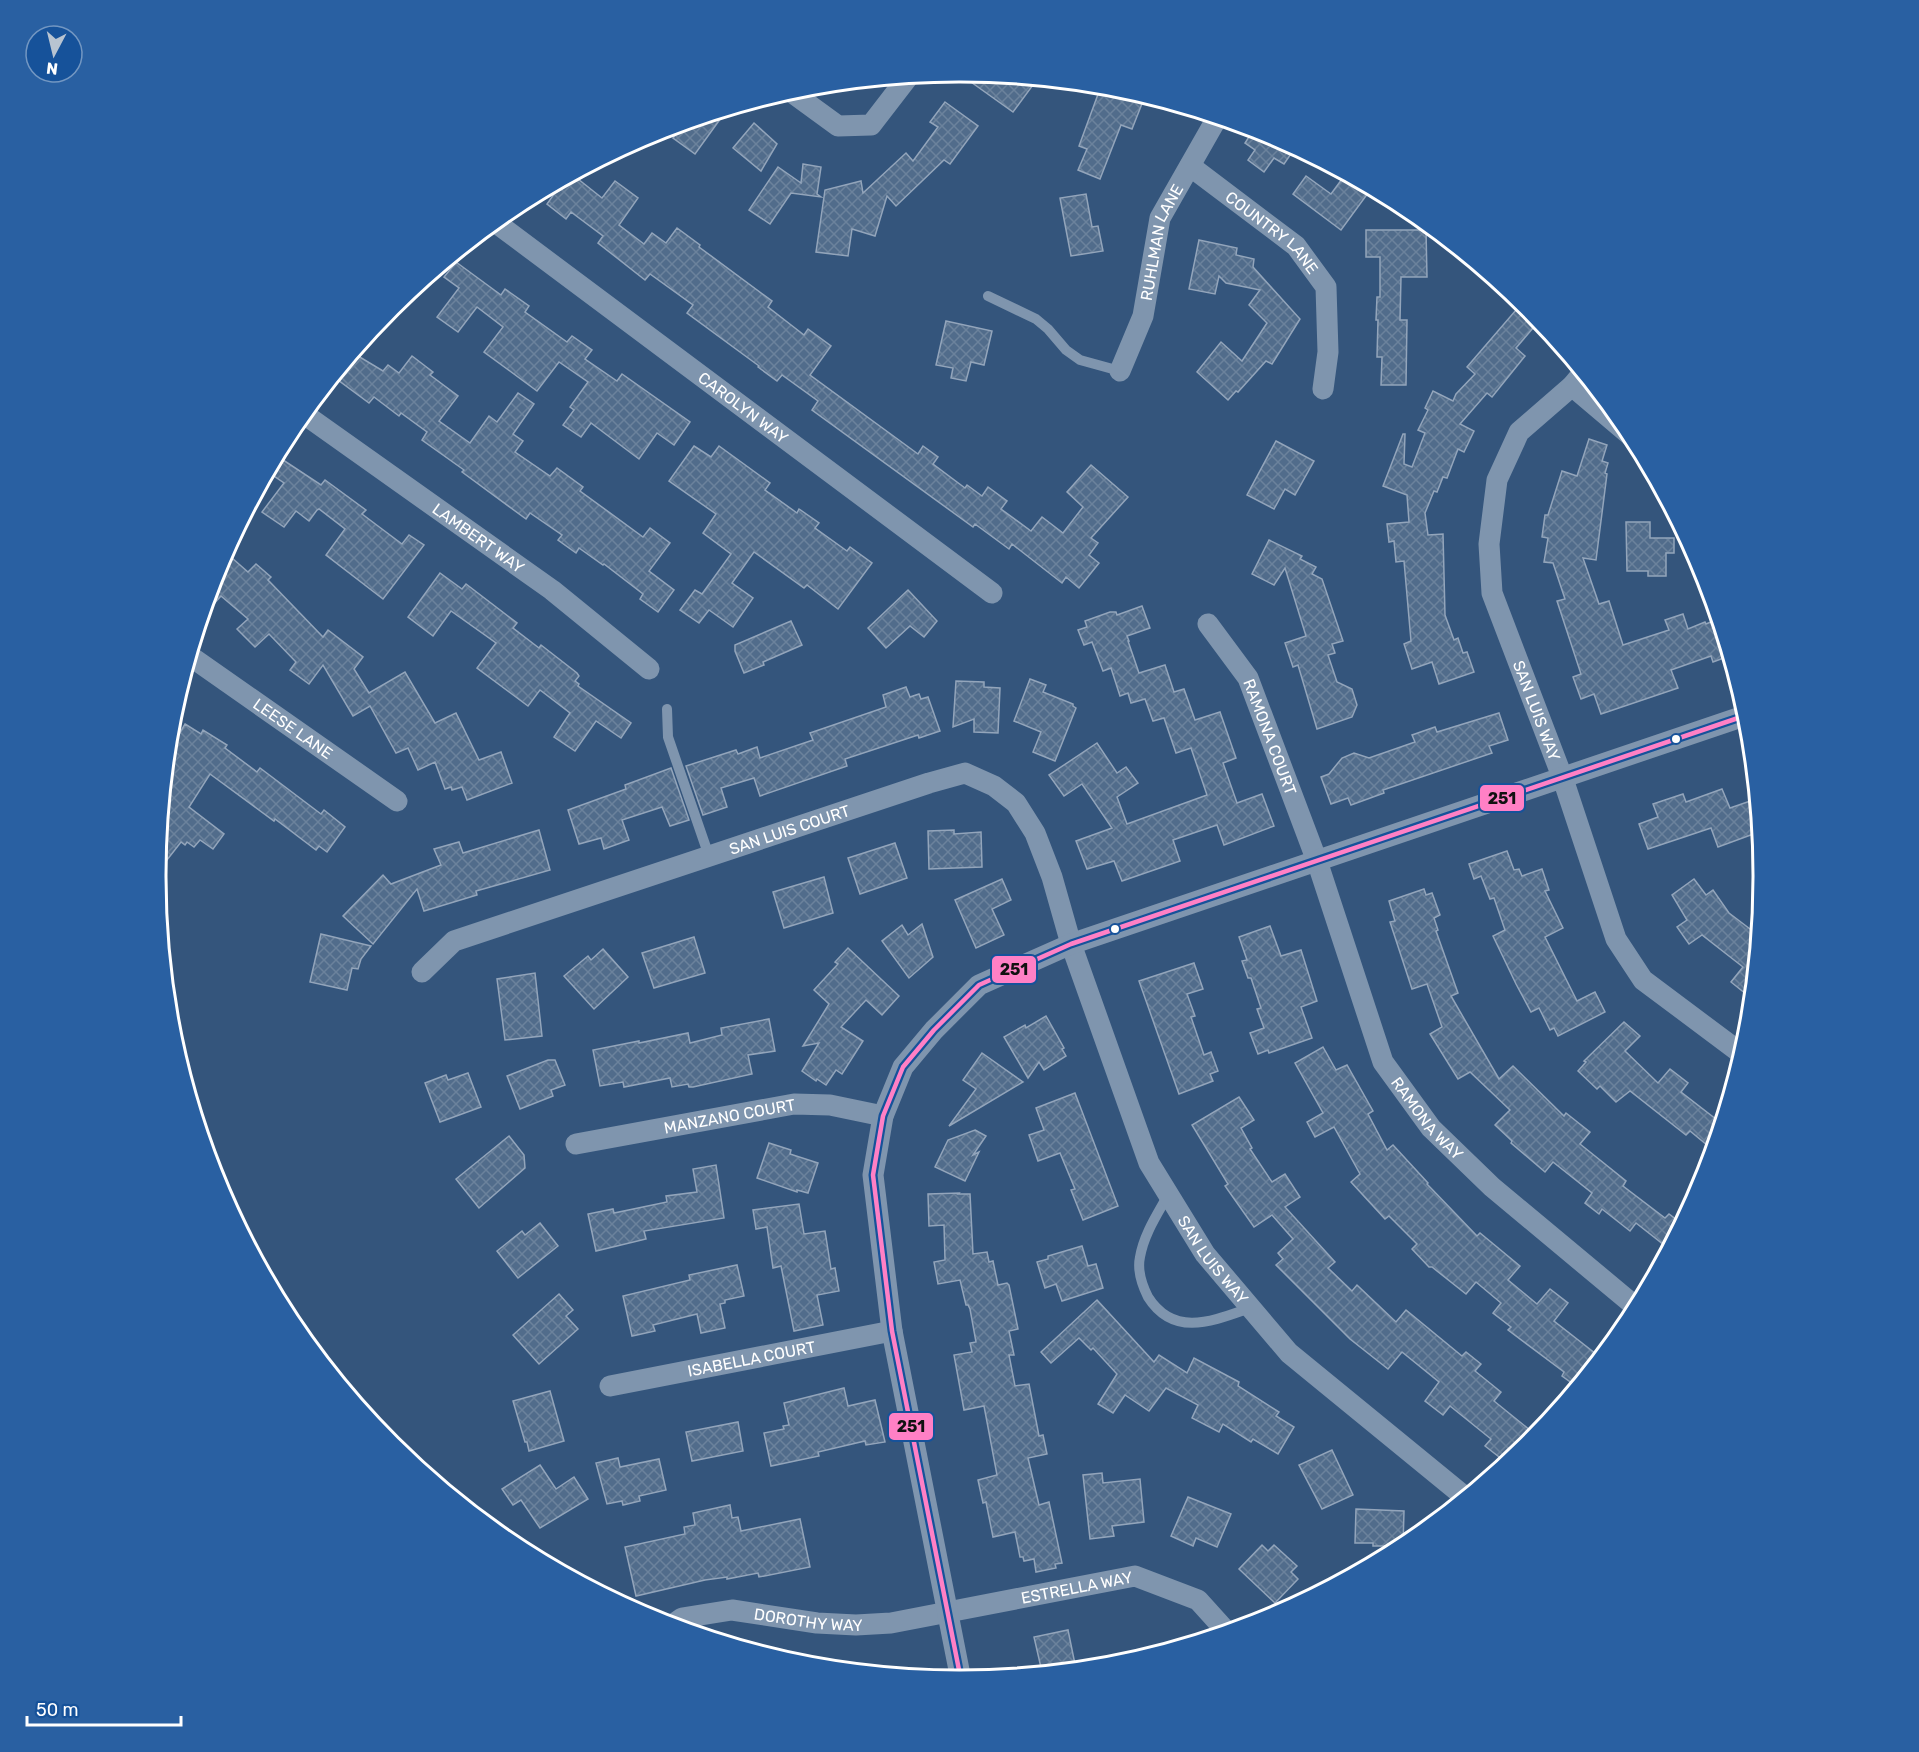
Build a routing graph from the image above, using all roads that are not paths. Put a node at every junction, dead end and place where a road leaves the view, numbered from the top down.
1 (902, 85) edge
2 (801, 99) edge
3 (1214, 125) edge
4 (1190, 166) junction
5 (502, 228) edge
6 (988, 296) dead end
7 (1120, 371) joint
8 (1577, 380) edge
9 (1323, 389) dead end
10 (311, 419) edge
11 (992, 593) dead end
12 (1208, 624) dead end
13 (196, 660) edge
14 (649, 669) dead end
15 (667, 708) dead end
16 (1737, 718) edge
17 (1563, 779) junction
18 (397, 801) dead end
19 (709, 856) junction
20 (1317, 861) junction
21 (1071, 944) junction
22 (422, 972) dead end
23 (1734, 1048) edge
24 (883, 1116) junction
25 (576, 1144) dead end
26 (1168, 1194) junction
27 (1629, 1301) edge
28 (1250, 1308) junction
29 (892, 1331) junction
30 (610, 1386) dead end
31 (1459, 1493) edge
32 (946, 1611) junction
33 (681, 1618) edge
34 (1221, 1625) edge
35 (959, 1670) edge

1 - 2 street
3 - 4 street, RUHLMAN LANE
4 - 7 street, RUHLMAN LANE
4 - 9 street, COUNTRY LANE
5 - 11 street, CAROLYN WAY
6 - 7 lane
8 - 17 street, SAN LUIS WAY
10 - 14 street, LAMBERT WAY
12 - 20 street, RAMONA COURT
13 - 18 street, LEESE LANE
15 - 19 lane
16 - 17 street
17 - 20 street
17 - 23 street, SAN LUIS WAY
19 - 21 street, SAN LUIS COURT
19 - 22 street, SAN LUIS COURT
20 - 21 street
20 - 27 street, RAMONA WAY
21 - 24 street
21 - 26 street, SAN LUIS WAY
24 - 25 street, MANZANO COURT
24 - 29 street
26 - 28 street, SAN LUIS WAY
26 - 28 lane
28 - 31 street, SAN LUIS WAY
29 - 30 street, ISABELLA COURT
29 - 32 street
32 - 33 street, DOROTHY WAY
32 - 34 street, ESTRELLA WAY
32 - 35 street

